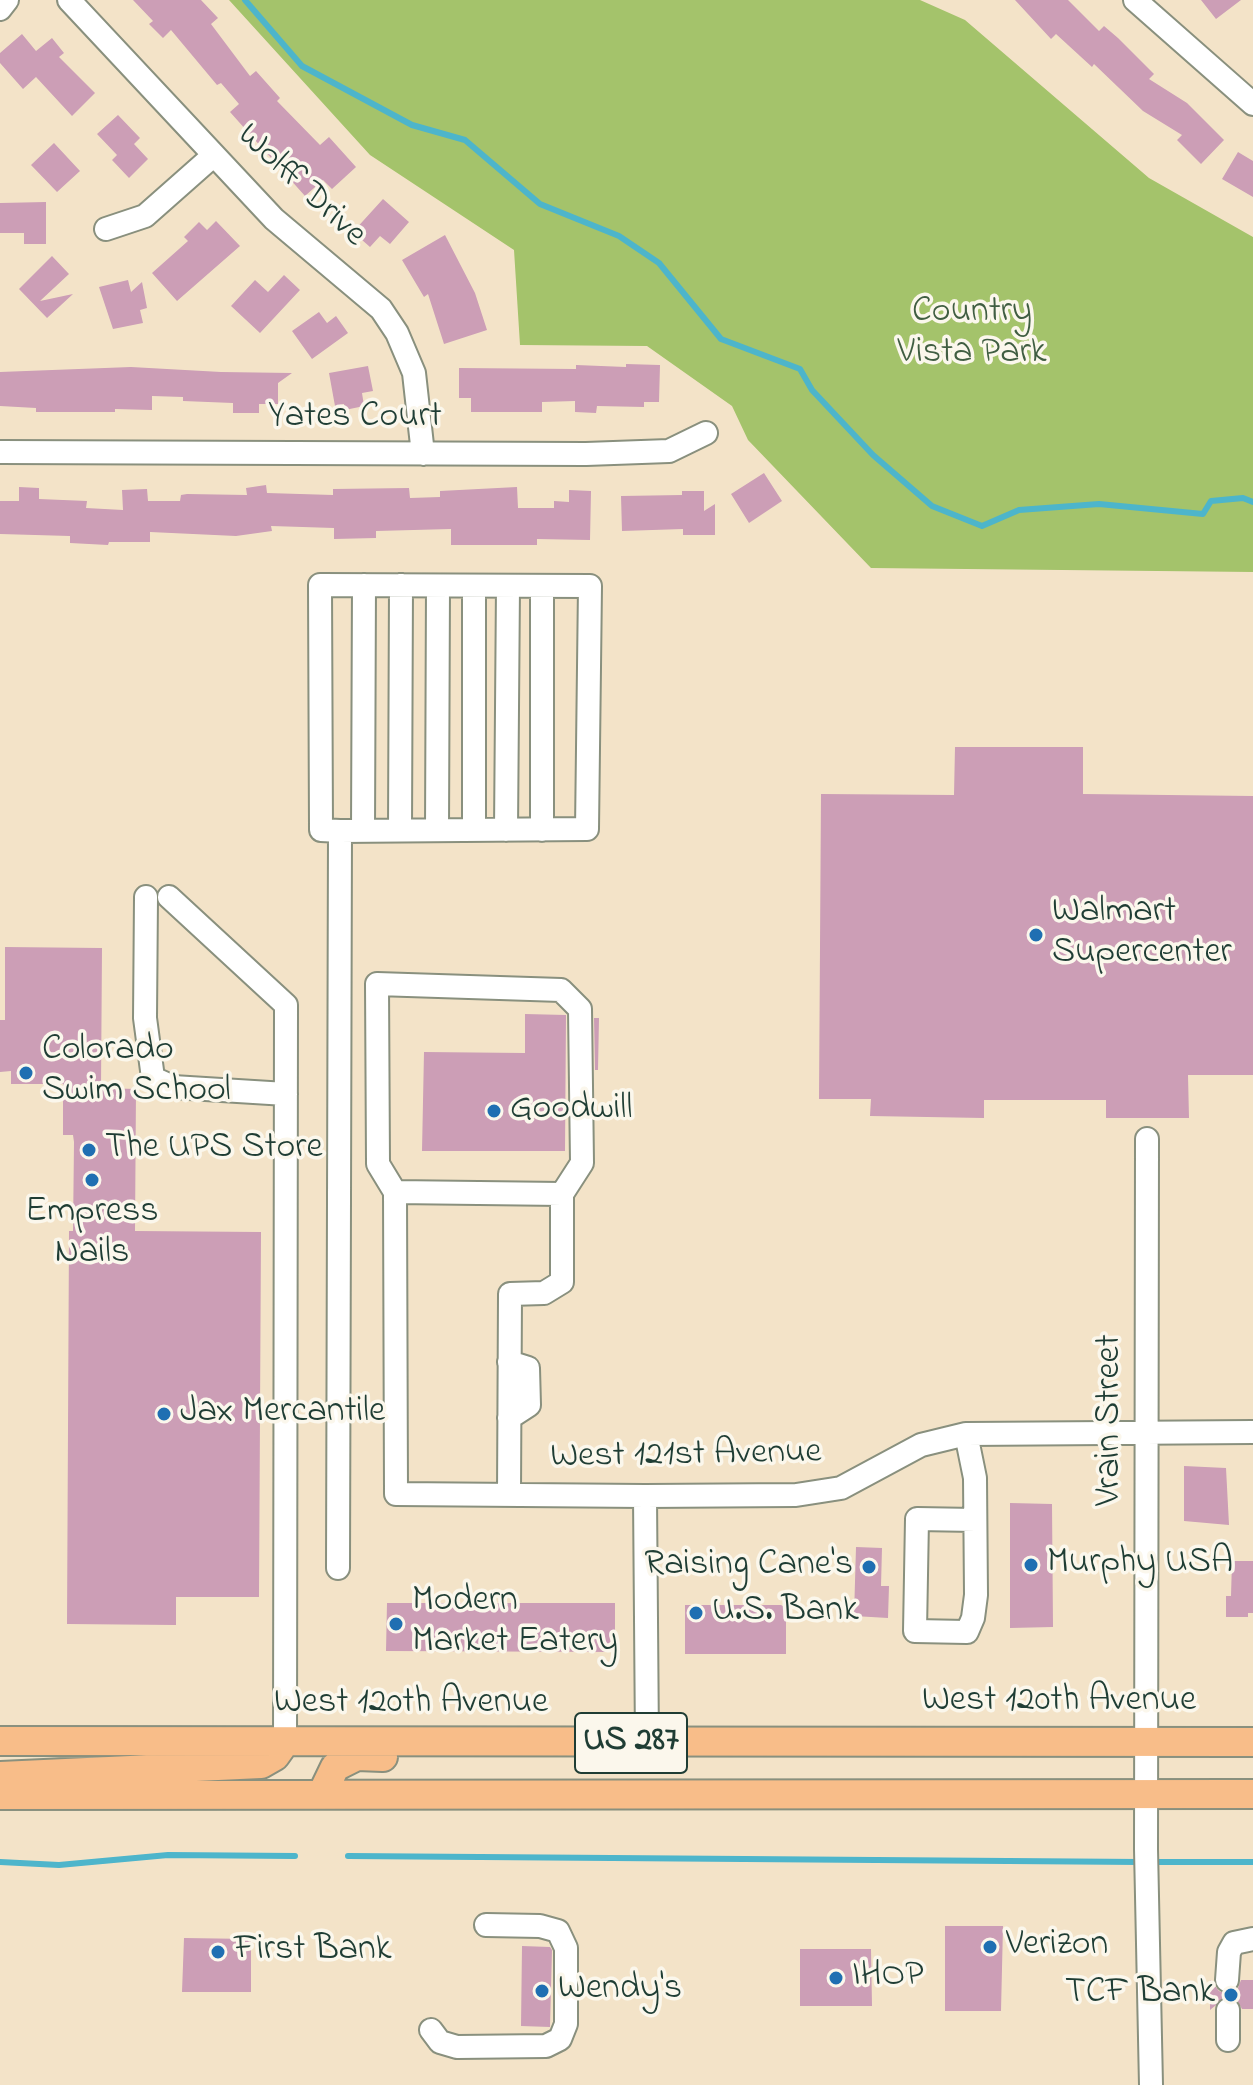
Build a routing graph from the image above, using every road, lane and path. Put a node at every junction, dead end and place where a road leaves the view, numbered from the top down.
1 (7, 0) edge
2 (69, 0) edge
3 (1135, 0) edge
4 (0, 9) edge
5 (1253, 104) edge
6 (214, 155) junction
7 (106, 229) dead end
8 (706, 433) dead end
9 (0, 452) edge
10 (423, 454) junction
11 (364, 585) junction
12 (401, 585) junction
13 (438, 586) junction
14 (474, 586) junction
15 (508, 586) junction
16 (542, 586) junction
17 (400, 830) junction
18 (437, 830) junction
19 (474, 830) junction
20 (506, 830) junction
21 (542, 830) junction
22 (352, 831) junction
23 (146, 897) dead end
24 (169, 897) dead end
25 (286, 1094) junction
26 (1147, 1139) dead end
27 (395, 1192) junction
28 (562, 1194) junction
29 (1253, 1432) edge
30 (1147, 1433) junction
31 (966, 1434) junction
32 (509, 1494) junction
33 (645, 1496) junction
34 (975, 1520) junction
35 (338, 1568) dead end
36 (0, 1741) edge
37 (285, 1742) junction
38 (1146, 1742) junction
39 (1253, 1742) edge
40 (642, 1743) junction
41 (0, 1776) edge
42 (322, 1794) junction
43 (1146, 1794) junction
44 (1253, 1794) edge
45 (0, 1795) edge
46 (486, 1925) dead end
47 (1253, 1939) edge
48 (1227, 1980) dead end
49 (1228, 2010) dead end
50 (431, 2030) dead end
51 (1228, 2040) dead end
52 (1151, 2085) edge

1 - 4 street
2 - 6 street, Wolff Drive
3 - 5 street
6 - 7 street
6 - 10 street, Wolff Drive
8 - 10 street, Yates Court
9 - 10 street, Yates Court
11 - 12 street
11 - 22 street
11 - 22 street
12 - 13 street
12 - 17 street
13 - 14 street
13 - 18 street
14 - 15 street
14 - 19 street
15 - 16 street
15 - 20 street
16 - 21 street
16 - 21 street
17 - 18 street
17 - 22 street
18 - 19 street
19 - 20 street
20 - 21 street
22 - 35 street
23 - 25 street
24 - 25 street
25 - 37 street
26 - 30 street, Vrain Street
27 - 28 street
27 - 28 street
27 - 32 street, West 121st Avenue
28 - 32 street
29 - 30 street, West 121st Avenue
30 - 31 street, West 121st Avenue
30 - 38 street, Vrain Street
31 - 33 street, West 121st Avenue
31 - 34 street
32 - 33 street, West 121st Avenue
33 - 40 street
34 - 34 street
36 - 37 main road, West 120th Avenue / US 287
37 - 40 main road, West 120th Avenue / US 287
37 - 41 main road
38 - 39 main road, West 120th Avenue / US 287
38 - 40 main road, West 120th Avenue / US 287
38 - 43 street, Vrain Street
40 - 42 main road
42 - 43 main road, US 287
42 - 45 main road, US 287
43 - 44 main road, US 287
43 - 52 street, Vrain Street
46 - 50 street
47 - 48 street
49 - 51 street

